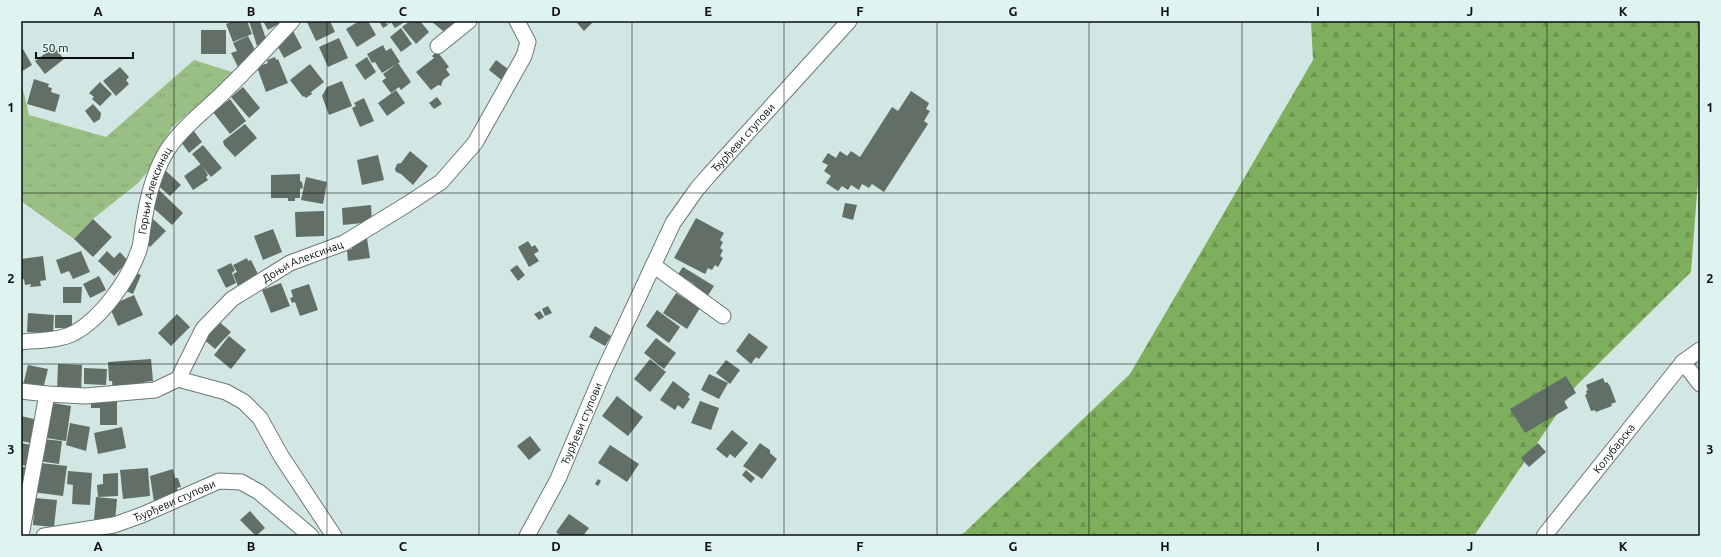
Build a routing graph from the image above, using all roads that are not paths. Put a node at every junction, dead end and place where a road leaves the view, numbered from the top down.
1 (292, 21) edge
2 (469, 21) edge
3 (517, 21) edge
4 (849, 21) edge
5 (438, 46) dead end
6 (653, 265) junction
7 (723, 316) dead end
8 (21, 342) edge
9 (1700, 350) edge
10 (1683, 362) junction
11 (178, 380) junction
12 (1700, 384) edge
13 (21, 391) edge
14 (47, 394) junction
15 (21, 536) edge
16 (44, 536) edge
17 (311, 536) edge
18 (334, 536) edge
19 (527, 536) edge
20 (1544, 536) edge

1 - 8 street, Горњи Алексинац
2 - 5 street
3 - 11 street, Доњи Алексинац
4 - 6 street, Ђурђеви ступови
6 - 7 street
6 - 19 street, Ђурђеви ступови
9 - 10 street, Колубарска
10 - 12 street
10 - 20 street, Колубарска
11 - 14 street
11 - 18 street
13 - 14 street
14 - 15 street
16 - 17 street, Ђурђеви ступови

